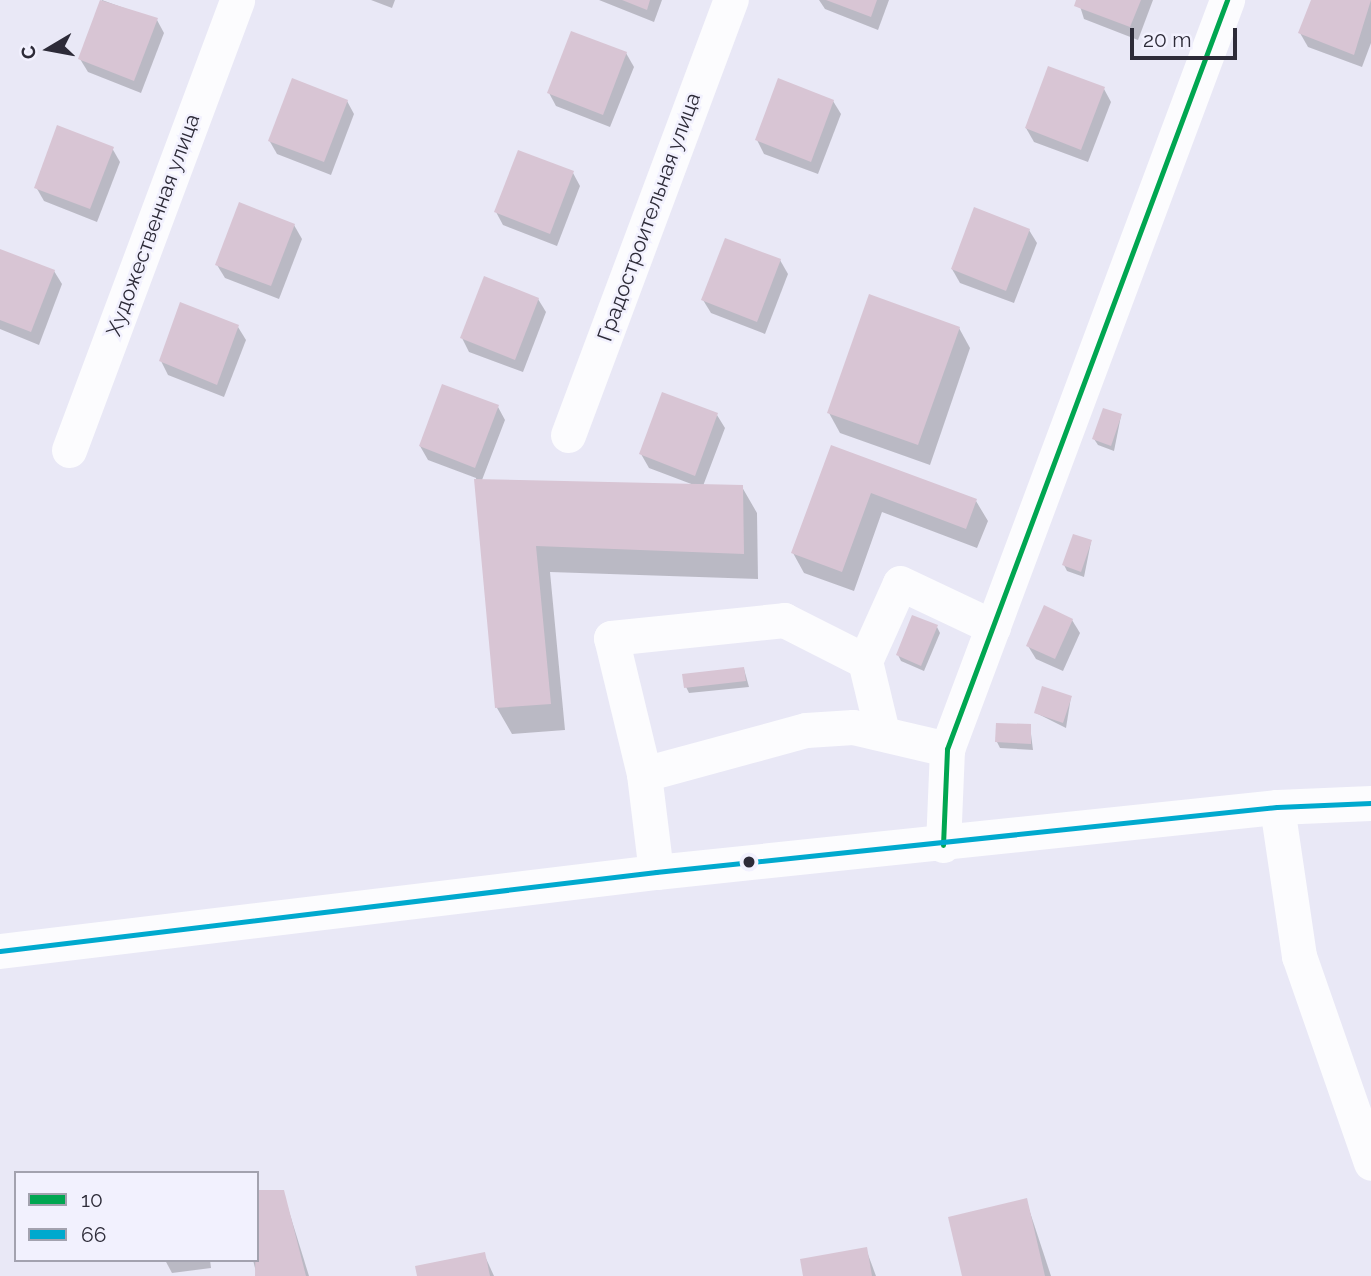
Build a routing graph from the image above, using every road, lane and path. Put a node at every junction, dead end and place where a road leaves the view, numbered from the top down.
1 (237, 0) edge
2 (730, 0) edge
3 (1227, 0) edge
4 (568, 435) dead end
5 (69, 450) dead end
6 (992, 627) junction
7 (865, 661) junction
8 (882, 732) junction
9 (947, 749) junction
10 (645, 774) junction
11 (1371, 803) edge
12 (1278, 807) junction
13 (943, 845) junction
14 (656, 872) junction
15 (0, 951) edge
16 (1371, 1163) edge

1 - 5 street, Художественная улица
2 - 4 street, Градостроительная улица
3 - 6 street
6 - 7 street
6 - 9 street
7 - 8 street
7 - 10 street
8 - 9 street
8 - 10 street
9 - 13 street
10 - 14 street
11 - 12 street
12 - 13 street
12 - 16 street
13 - 14 street
14 - 15 street

